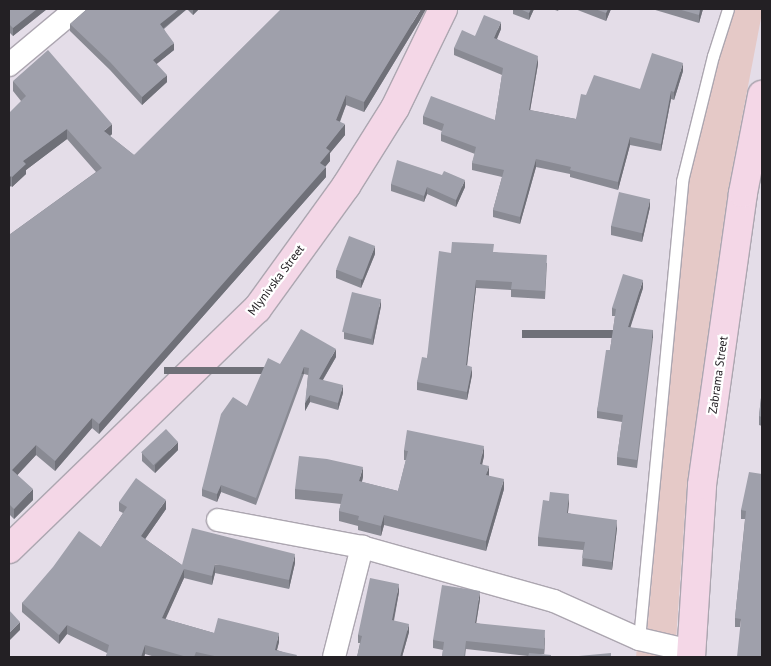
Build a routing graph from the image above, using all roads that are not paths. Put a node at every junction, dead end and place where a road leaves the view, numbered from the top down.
1 (76, 9) edge
2 (443, 9) edge
3 (728, 9) edge
4 (9, 65) edge
5 (762, 95) edge
6 (218, 520) dead end
7 (362, 547) junction
8 (9, 548) edge
9 (639, 639) junction
10 (691, 654) edge
11 (334, 657) edge

1 - 4 street
2 - 8 main road, Mlynivska Street
3 - 9 lane
5 - 10 main road, Zabrama Street
6 - 7 street
7 - 9 street
7 - 11 street
9 - 10 street

